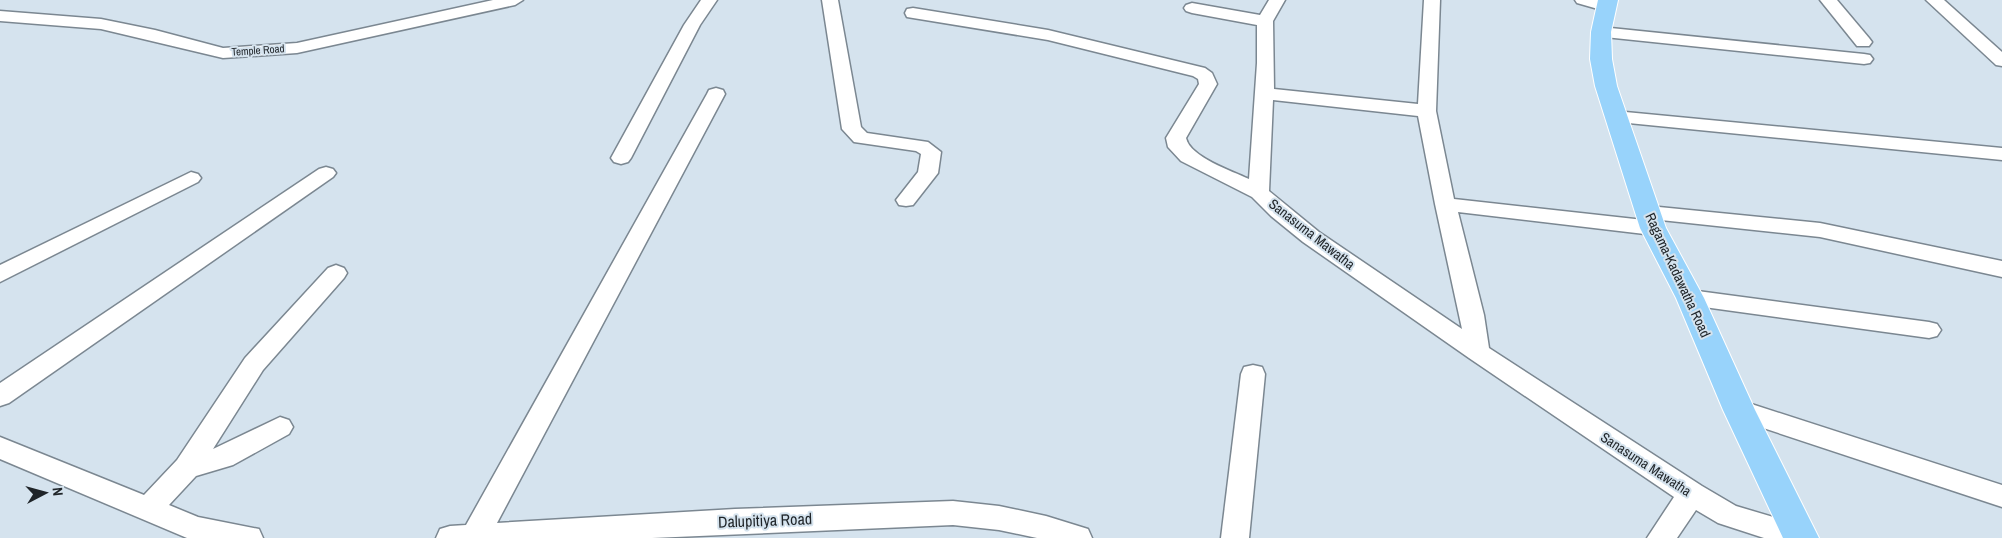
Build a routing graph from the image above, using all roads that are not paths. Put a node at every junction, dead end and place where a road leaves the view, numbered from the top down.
1 (512, 0) edge
2 (709, 0) edge
3 (830, 0) edge
4 (1277, 0) edge
5 (1432, 0) edge
6 (1828, 0) edge
7 (1934, 0) edge
8 (1192, 8) dead end
9 (1599, 9) edge
10 (913, 13) dead end
11 (0, 16) edge
12 (1265, 21) junction
13 (2002, 62) edge
14 (1264, 93) junction
15 (716, 94) dead end
16 (1427, 111) junction
17 (1614, 117) junction
18 (2002, 154) edge
19 (621, 158) dead end
20 (326, 173) dead end
21 (191, 178) dead end
22 (1259, 192) junction
23 (906, 200) dead end
24 (1445, 204) junction
25 (1651, 221) junction
26 (2002, 270) edge
27 (336, 273) dead end
28 (0, 274) edge
29 (1690, 298) junction
30 (1929, 330) dead end
31 (1478, 352) junction
32 (1253, 374) dead end
33 (0, 396) edge
34 (1739, 410) junction
35 (280, 427) dead end
36 (0, 448) edge
37 (186, 468) junction
38 (1692, 494) junction
39 (2002, 496) edge
40 (148, 509) junction
41 (710, 530) edge
42 (466, 537) edge
43 (249, 538) edge
44 (1078, 538) edge
45 (1235, 538) edge
46 (1660, 538) edge
47 (1800, 538) edge

1 - 11 street, Temple Road
2 - 19 street
3 - 23 street
4 - 12 street, Sanasuma Mawatha
5 - 16 street
6 - 9 street
7 - 13 street
8 - 12 street
9 - 17 main road, Ragama-Kadawatha Road
10 - 22 street
12 - 14 street, Sanasuma Mawatha
14 - 16 street
14 - 22 street, Sanasuma Mawatha
15 - 42 street
16 - 24 street
17 - 18 street
17 - 25 main road, Ragama-Kadawatha Road
20 - 33 street
21 - 28 street
22 - 31 street, Sanasuma Mawatha
24 - 25 street
24 - 31 street
25 - 26 street
25 - 29 main road, Ragama-Kadawatha Road
27 - 37 street
29 - 30 street
29 - 34 main road, Ragama-Kadawatha Road
31 - 38 street, Sanasuma Mawatha
32 - 45 street
34 - 39 street
34 - 47 main road, Ragama-Kadawatha Road
35 - 37 street
36 - 40 street
37 - 40 street
38 - 46 street
38 - 47 street, Sanasuma Mawatha
40 - 43 street
41 - 42 street, Dalupitiya Road
41 - 44 street, Dalupitiya Road

